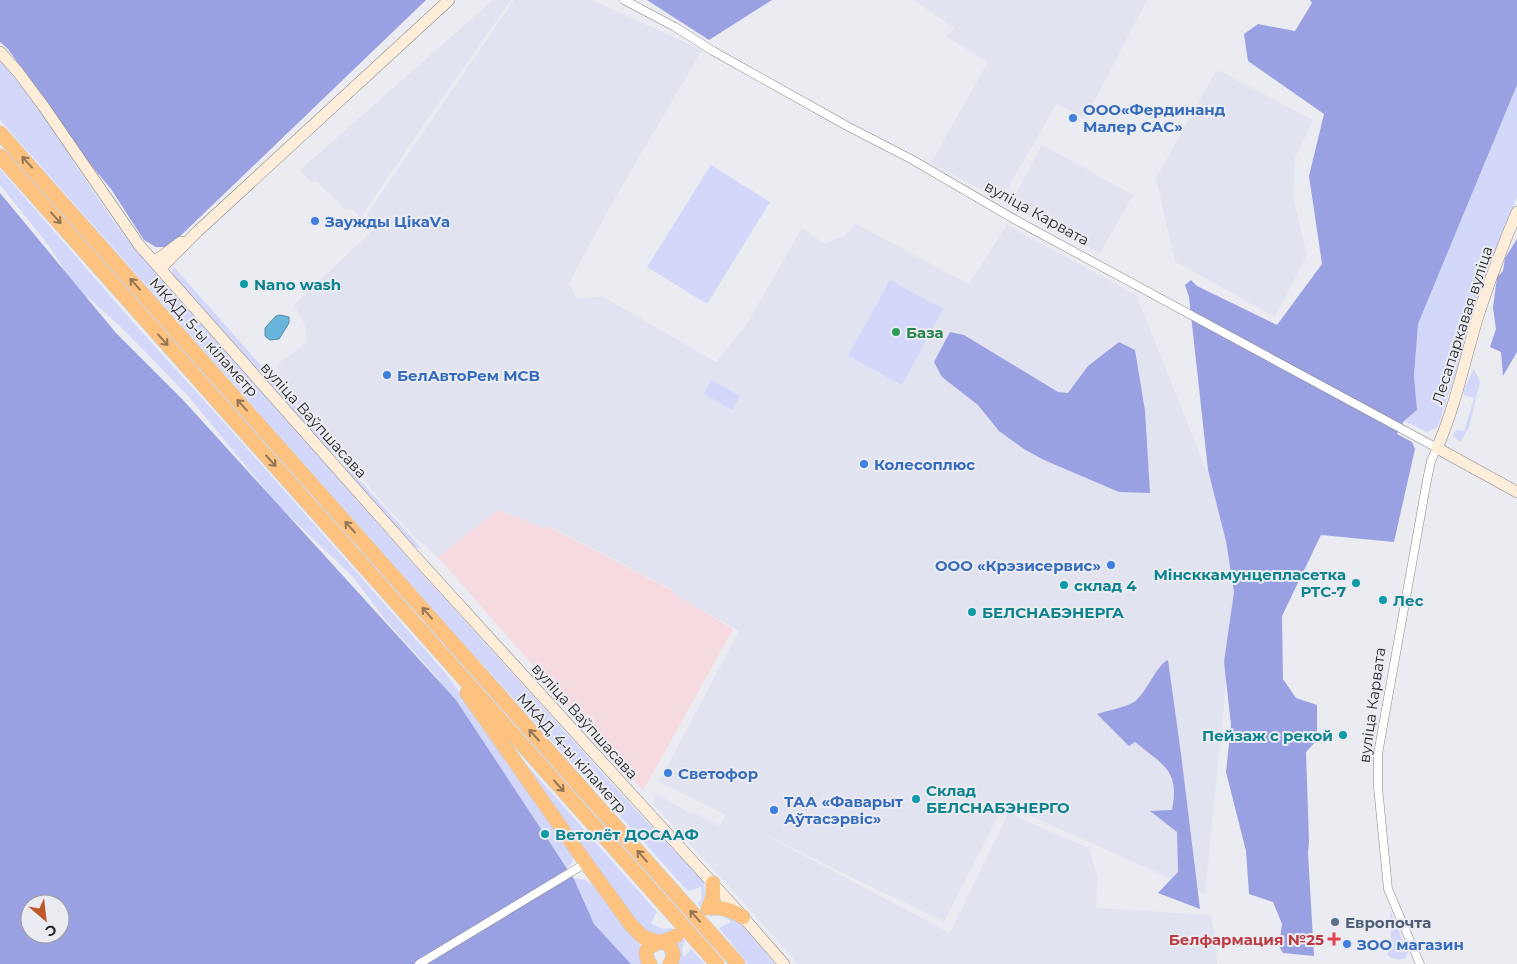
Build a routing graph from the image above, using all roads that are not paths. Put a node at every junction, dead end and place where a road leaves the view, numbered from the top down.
1 (450, 0) edge
2 (624, 0) edge
3 (0, 52) edge
4 (0, 133) edge
5 (0, 156) edge
6 (1517, 212) edge
7 (157, 266) junction
8 (1437, 448) junction
9 (1517, 492) edge
10 (383, 563) joint
11 (434, 644) junction
12 (586, 863) junction
13 (713, 884) junction
14 (723, 895) junction
15 (708, 908) junction
16 (743, 917) junction
17 (635, 929) junction
18 (665, 944) junction
19 (648, 958) edge
20 (420, 964) edge
21 (670, 964) edge
22 (717, 964) edge
23 (738, 964) edge
24 (784, 964) edge
25 (1420, 964) edge

1 - 7 main road
2 - 8 street, вуліца Карвата
3 - 7 main road, вуліца Ваўпшасава
10 -> 4 highway, МКАД, 5-ы кіламетр
5 -> 11 highway, МКАД, 4-ы кіламетр
6 - 8 main road, Лесапаркавая вуліца
7 - 13 main road, вуліца Ваўпшасава
8 - 9 main road, вуліца Карвата
8 - 25 street, вуліца Карвата
23 -> 10 highway, МКАД, 4-ы кіламетр
11 - 12 highway
11 -> 22 highway, МКАД, 4-ы кіламетр
12 - 17 highway
12 - 20 street
13 - 14 main road, вуліца Ваўпшасава
13 - 15 highway
14 - 15 highway
14 - 16 main road, вуліца Ваўпшасава
15 - 16 highway
16 - 24 main road, вуліца Ваўпшасава
17 - 18 highway
17 - 19 highway
18 - 19 highway
18 - 21 highway

